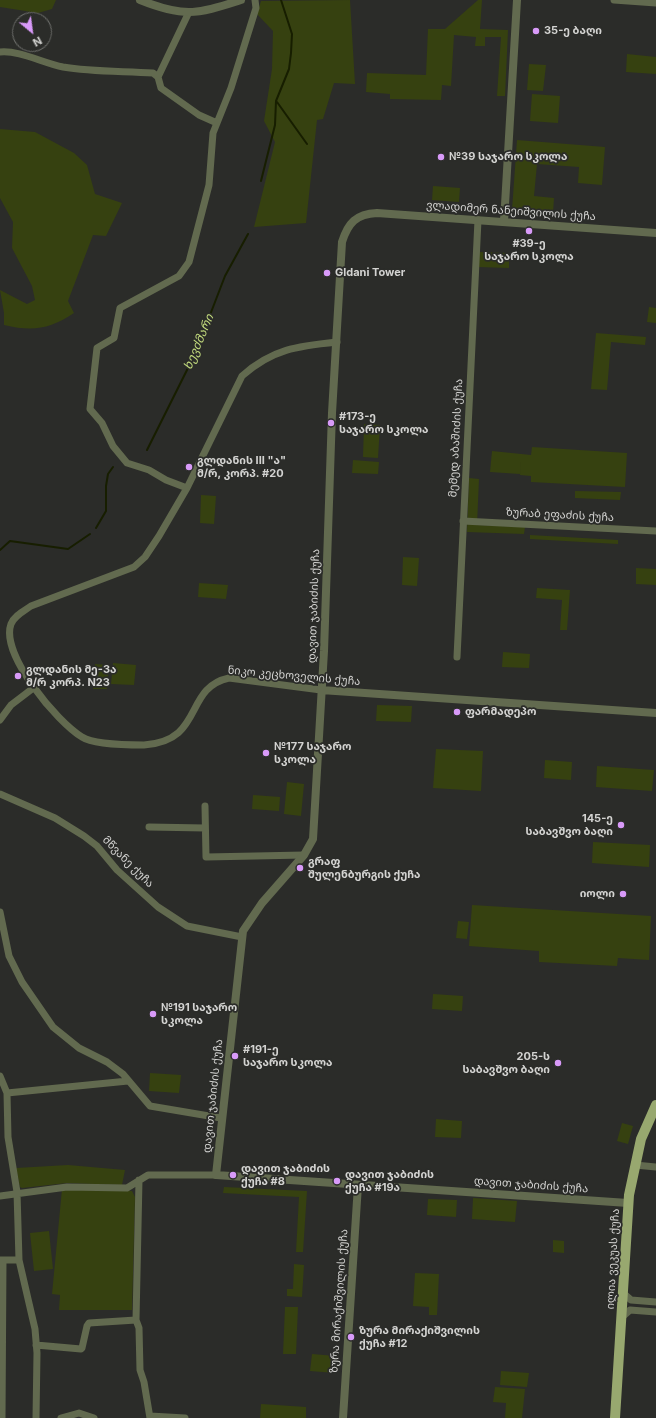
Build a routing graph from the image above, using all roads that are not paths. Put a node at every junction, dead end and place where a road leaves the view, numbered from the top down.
1 (140, 0) edge
2 (241, 0) edge
3 (255, 0) edge
4 (517, 0) edge
5 (614, 0) edge
6 (656, 3) edge
7 (189, 12) junction
8 (0, 52) edge
9 (158, 77) junction
10 (218, 123) junction
11 (364, 214) joint
12 (478, 220) junction
13 (504, 222) junction
14 (656, 233) edge
15 (337, 342) junction
16 (186, 488) junction
17 (463, 521) junction
18 (656, 531) edge
19 (457, 657) dead end
20 (32, 689) junction
21 (321, 690) junction
22 (656, 713) edge
23 (0, 720) edge
24 (0, 794) edge
25 (205, 806) dead end
26 (149, 827) dead end
27 (205, 828) junction
28 (304, 856) junction
29 (0, 912) edge
30 (242, 937) junction
31 (0, 1076) edge
32 (128, 1081) junction
33 (6, 1093) junction
34 (655, 1108) edge
35 (221, 1118) junction
36 (635, 1165) junction
37 (656, 1167) edge
38 (216, 1176) junction
39 (139, 1180) junction
40 (358, 1185) junction
41 (17, 1192) junction
42 (0, 1196) edge
43 (628, 1204) junction
44 (2, 1260) edge
45 (19, 1260) junction
46 (623, 1293) junction
47 (656, 1302) edge
48 (656, 1312) edge
49 (622, 1317) junction
50 (136, 1320) junction
51 (36, 1345) junction
52 (150, 1417) edge
53 (2, 1418) edge
54 (36, 1418) edge
55 (61, 1418) edge
56 (94, 1418) edge
57 (185, 1418) edge
58 (343, 1418) edge
59 (615, 1418) edge

1 - 7 street
2 - 7 street
3 - 10 street
4 - 13 street
5 - 6 street
7 - 9 street
8 - 9 street
9 - 10 street
10 - 16 street
11 - 12 street, ვლადიმერ ნანეიშვილის ქუჩა
11 - 15 street, დავით ჯაბიძის ქუჩა
12 - 13 street, ვლადიმერ ნანეიშვილის ქუჩა
12 - 17 street, მემედ აბაშიძის ქუჩა
13 - 14 street, ვლადიმერ ნანეიშვილის ქუჩა
15 - 16 street, ნიკო კეცხოველის ქუჩა
15 - 21 street, დავით ჯაბიძის ქუჩა
16 - 20 street, ნიკო კეცხოველის ქუჩა
17 - 18 street, ზურაბ ეფაძის ქუჩა
17 - 19 street, მემედ აბაშიძის ქუჩა
20 - 21 street, ნიკო კეცხოველის ქუჩა
20 - 23 street
21 - 22 street, ნიკო კეცხოველის ქუჩა
21 - 28 street, დავით ჯაბიძის ქუჩა
24 - 30 street, მწვანე ქუჩა
25 - 27 street
26 - 27 street
27 - 28 street
28 - 30 street, დავით ჯაბიძის ქუჩა
29 - 32 street
30 - 35 street, დავით ჯაბიძის ქუჩა
31 - 33 street
32 - 33 street
32 - 35 street
33 - 41 street
34 - 36 main road, ილია ვეკუას ქუჩა
35 - 38 street, დავით ჯაბიძის ქუჩა
36 - 37 street
36 - 43 main road, ილია ვეკუას ქუჩა
38 - 39 street, დავით ჯაბიძის ქუჩა
38 - 40 street, დავით ჯაბიძის ქუჩა
39 - 41 street, დავით ჯაბიძის ქუჩა
39 - 50 street
40 - 43 street, დავით ჯაბიძის ქუჩა
40 - 58 street, ზურა მირაქიშვილის ქუჩა
41 - 42 street, დავით ჯაბიძის ქუჩა
41 - 45 street
43 - 46 main road, ილია ვეკუას ქუჩა
44 - 45 street
44 - 53 street
45 - 51 street
46 - 47 street
46 - 49 main road, ილია ვეკუას ქუჩა
48 - 49 street
49 - 59 main road, ილია ვეკუას ქუჩა
50 - 51 street
50 - 52 street
51 - 54 street
52 - 57 street
55 - 56 street

